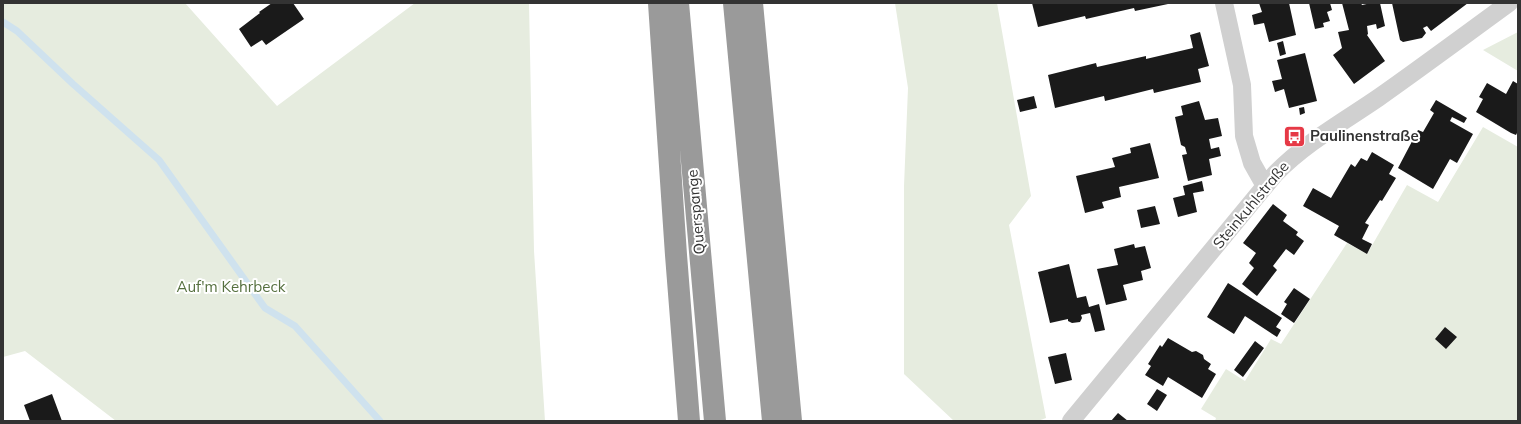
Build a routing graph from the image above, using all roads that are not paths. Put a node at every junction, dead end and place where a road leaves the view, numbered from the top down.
1 (659, 3) edge
2 (678, 3) edge
3 (734, 3) edge
4 (752, 3) edge
5 (1224, 3) edge
6 (1508, 3) edge
7 (1265, 186) junction
8 (689, 421) edge
9 (715, 421) edge
10 (773, 421) edge
11 (791, 421) edge
12 (1071, 421) edge

1 - 8 highway
2 - 9 highway, Querspange
3 - 10 highway
4 - 11 highway
5 - 7 street
6 - 7 street, Steinkuhlstraße
7 - 12 street, Steinkuhlstraße

